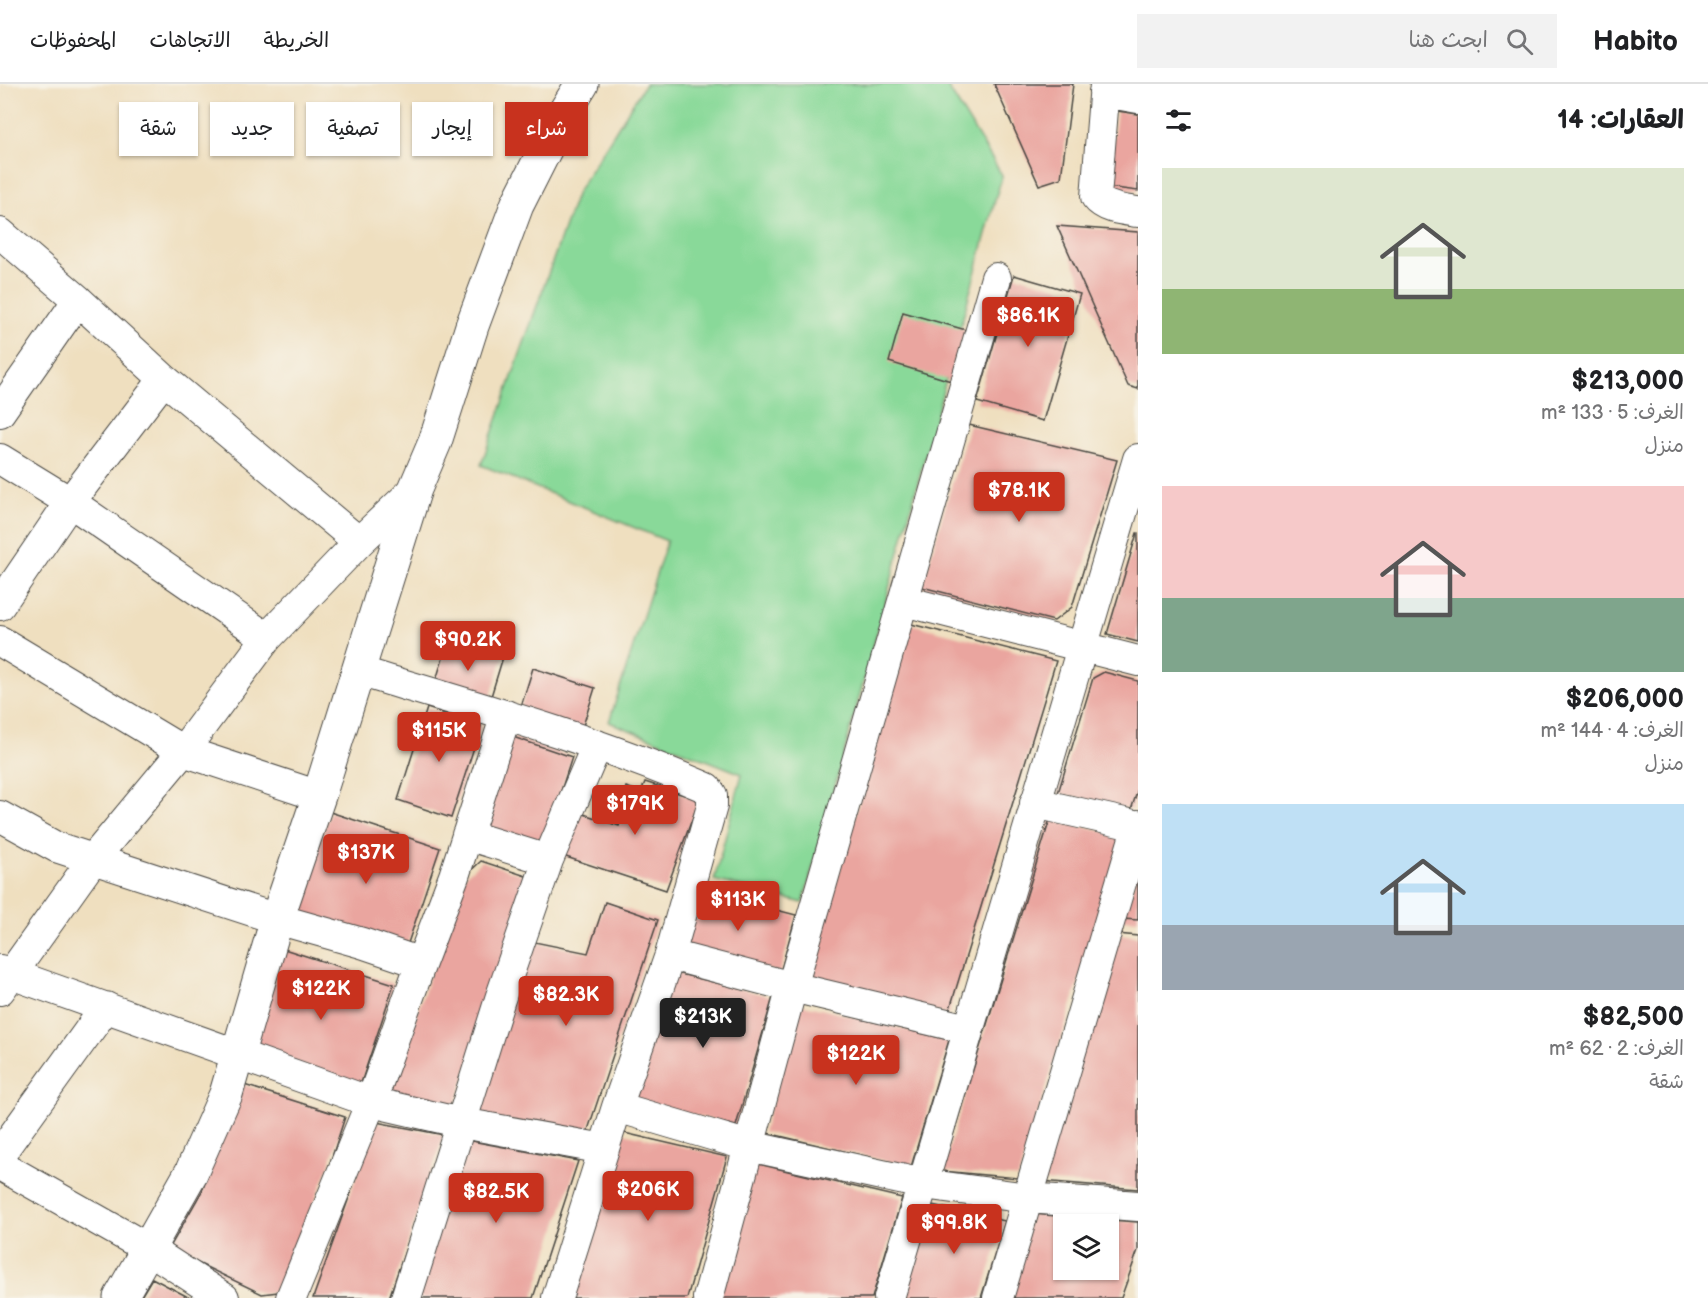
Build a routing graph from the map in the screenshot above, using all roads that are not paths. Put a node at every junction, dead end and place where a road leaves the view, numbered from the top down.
1 (582, 84) edge
2 (1105, 88) edge
3 (1138, 98) edge
4 (1138, 212) edge
5 (0, 233) edge
6 (996, 278) dead end
7 (78, 300) junction
8 (164, 379) junction
9 (0, 412) edge
10 (0, 459) edge
11 (1138, 459) edge
12 (415, 489) junction
13 (1132, 501) edge
14 (70, 502) junction
15 (359, 542) junction
16 (904, 601) junction
17 (0, 605) edge
18 (267, 639) junction
19 (0, 641) edge
20 (1082, 647) junction
21 (1138, 661) edge
22 (358, 670) junction
23 (506, 715) junction
24 (597, 745) junction
25 (183, 751) junction
26 (319, 796) junction
27 (1035, 802) junction
28 (0, 816) edge
29 (1138, 826) edge
30 (467, 835) junction
31 (94, 858) junction
32 (548, 860) junction
33 (277, 919) junction
34 (670, 955) junction
35 (421, 963) junction
36 (4, 978) edge
37 (792, 987) junction
38 (106, 1007) junction
39 (968, 1029) junction
40 (238, 1054) junction
41 (371, 1102) junction
42 (617, 1107) junction
43 (462, 1124) junction
44 (749, 1146) junction
45 (604, 1149) junction
46 (0, 1154) edge
47 (0, 1166) edge
48 (923, 1184) junction
49 (1028, 1198) junction
50 (1138, 1206) edge
51 (147, 1248) junction
52 (120, 1298) edge
53 (224, 1298) edge
54 (291, 1298) edge
55 (406, 1298) edge
56 (557, 1298) edge
57 (708, 1298) edge
58 (889, 1298) edge
59 (998, 1298) edge

1 - 12 main road
2 - 3 street
2 - 4 street
5 - 7 street
6 - 16 street
7 - 8 street
7 - 9 street
8 - 14 street
8 - 15 street
10 - 14 street
11 - 13 street
12 - 15 street
12 - 22 main road
13 - 20 street
14 - 17 street
14 - 18 street
15 - 18 street
16 - 20 street
16 - 37 street
18 - 25 street
19 - 25 street
20 - 21 street
20 - 27 street
22 - 23 street
22 - 26 main road
23 - 24 street
23 - 30 street
24 - 32 street
24 - 34 street
25 - 26 street
25 - 31 street
26 - 33 main road
27 - 29 street
27 - 39 street
28 - 31 street
29 - 49 street
30 - 32 street
30 - 35 street
31 - 33 street
31 - 36 street
32 - 43 street
33 - 35 street
33 - 40 main road
34 - 37 street
34 - 42 street
35 - 41 street
36 - 38 street
37 - 39 street
37 - 44 street
38 - 40 street
38 - 46 street
39 - 48 street
40 - 41 street
40 - 51 main road
41 - 43 street
41 - 54 street
42 - 44 street
42 - 45 street
43 - 45 street
43 - 55 street
44 - 48 street
44 - 57 street
45 - 56 street
47 - 51 street
48 - 49 street
48 - 58 street
49 - 50 street
49 - 59 street
51 - 52 main road
51 - 53 street

